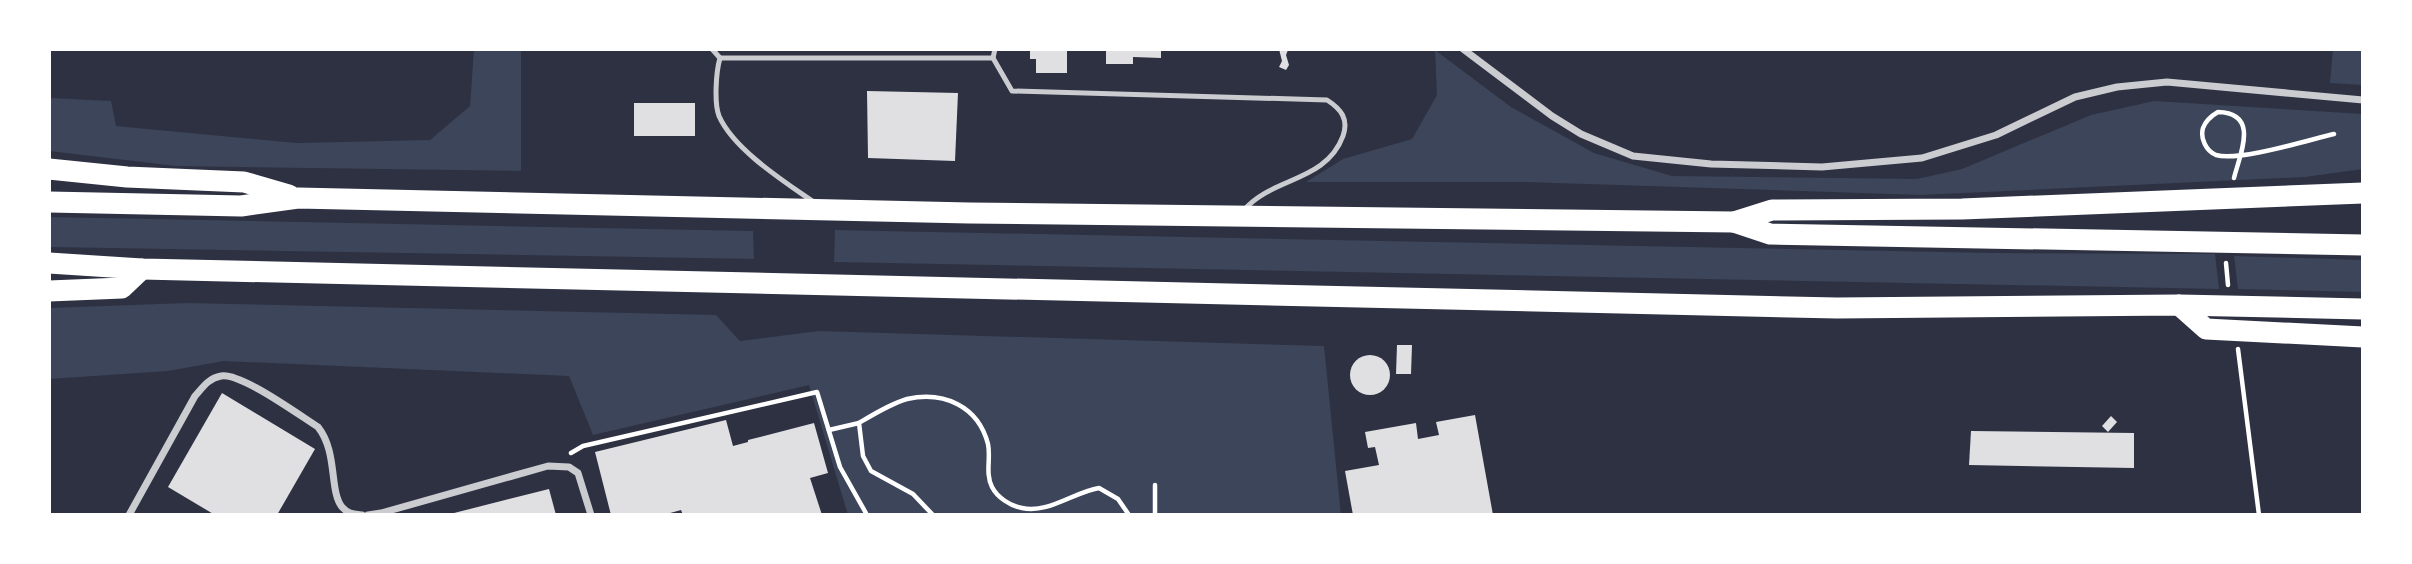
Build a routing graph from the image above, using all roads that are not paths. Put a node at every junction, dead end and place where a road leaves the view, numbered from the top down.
1 (712, 49) edge
2 (995, 49) edge
3 (1463, 49) edge
4 (720, 58) junction
5 (993, 58) junction
6 (2363, 100) edge
7 (49, 169) edge
8 (2363, 193) edge
9 (298, 198) junction
10 (49, 202) edge
11 (825, 210) junction
12 (1239, 216) junction
13 (1734, 222) junction
14 (2363, 245) edge
15 (49, 263) edge
16 (142, 269) junction
17 (49, 291) edge
18 (2179, 305) junction
19 (2363, 309) edge
20 (2363, 337) edge
21 (129, 515) edge
22 (362, 515) edge
23 (368, 515) edge
24 (591, 515) edge

1 - 4 lane
2 - 5 lane
3 - 6 street
4 - 5 lane
4 - 11 lane
5 - 12 lane
7 - 9 highway
8 - 13 highway
9 - 10 highway
9 - 11 highway
11 - 12 highway
12 - 13 highway
13 - 14 highway
15 - 16 highway
16 - 17 highway
16 - 18 highway
18 - 19 highway
18 - 20 highway
21 - 22 street
23 - 24 street

